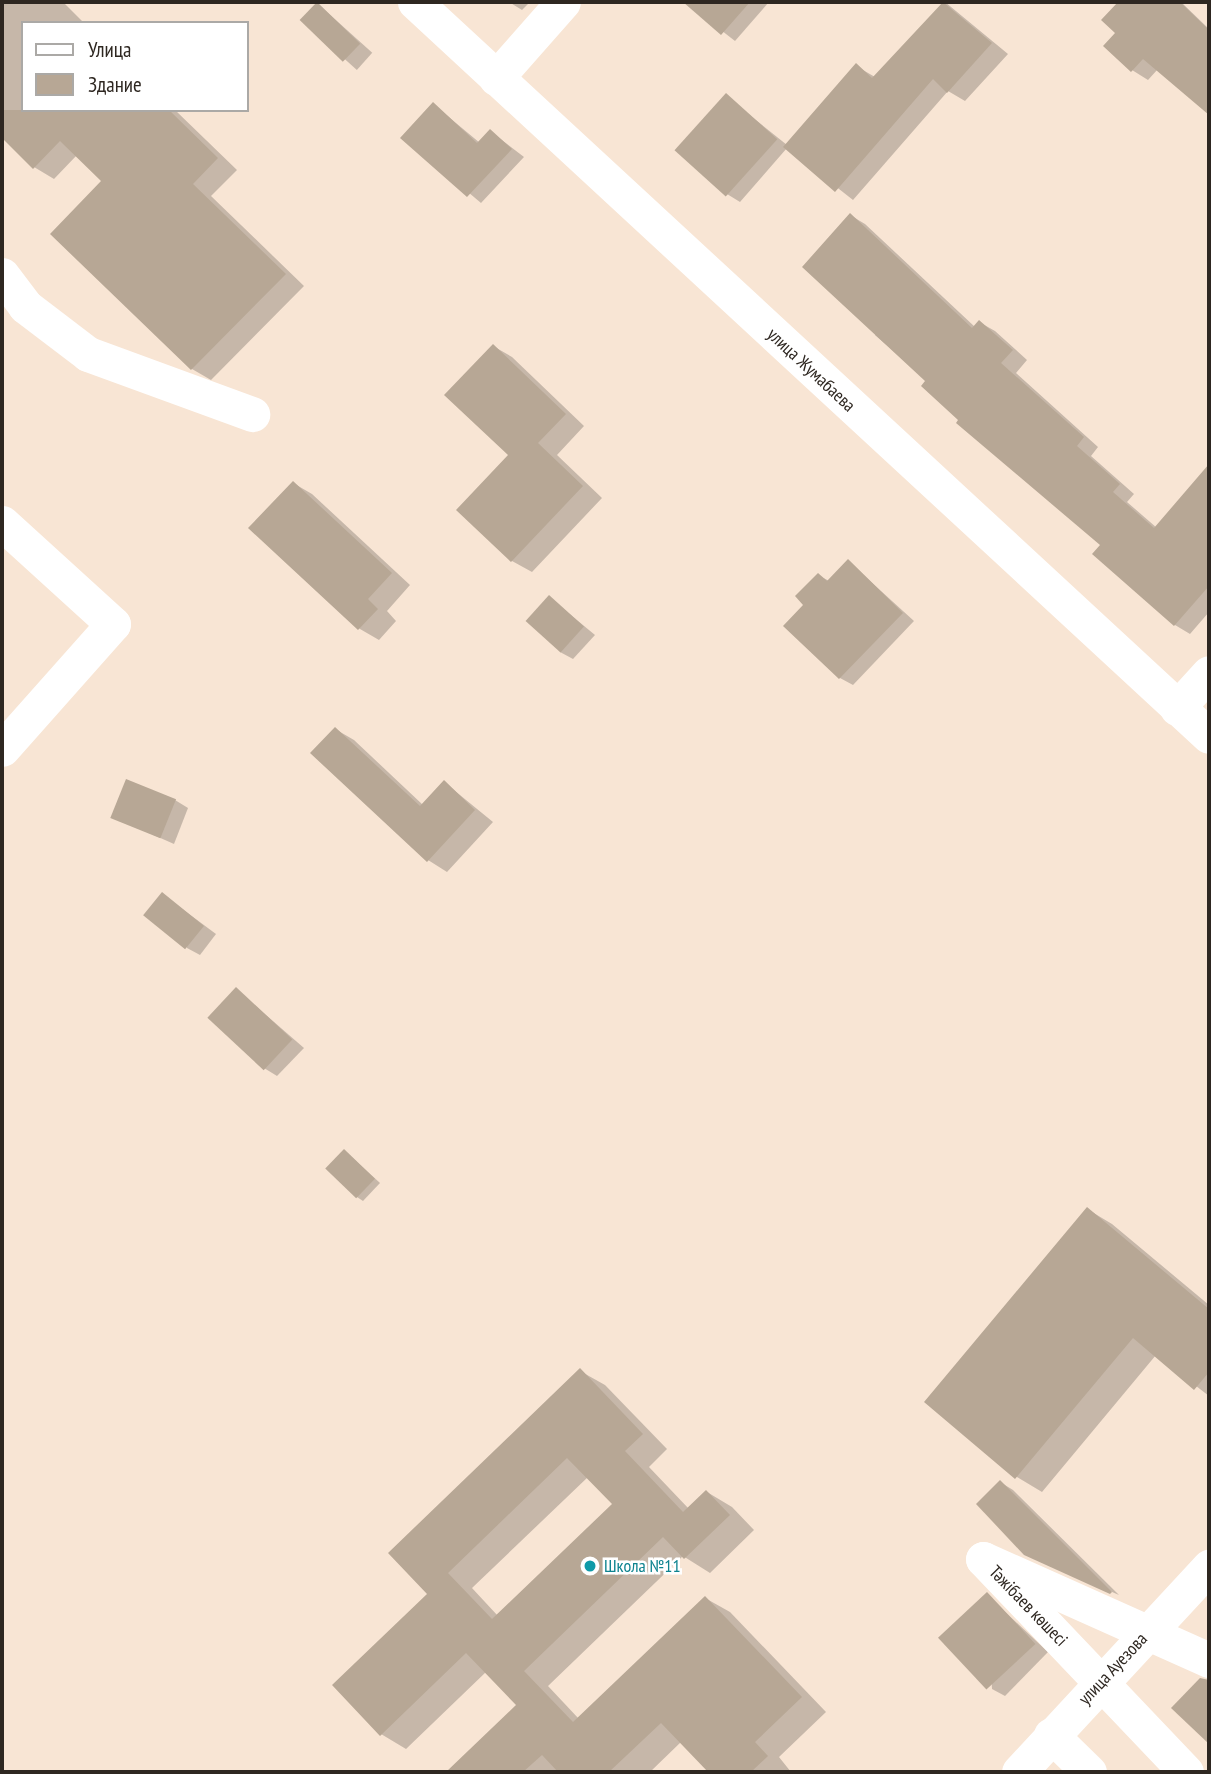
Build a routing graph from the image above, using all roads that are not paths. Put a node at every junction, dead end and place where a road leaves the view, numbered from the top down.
1 (415, 2) edge
2 (563, 2) edge
3 (496, 78) junction
4 (2, 275) edge
5 (252, 414) dead end
6 (2, 523) edge
7 (1209, 673) edge
8 (1177, 708) junction
9 (1209, 736) edge
10 (2, 749) edge
11 (1209, 1567) edge
12 (1209, 1660) edge
13 (1051, 1735) junction
14 (1019, 1772) edge
15 (1089, 1772) edge
16 (1186, 1772) edge

1 - 3 street, улица Жумабаева
2 - 3 street
3 - 8 street, улица Жумабаева
4 - 5 street
6 - 10 street
7 - 8 street
8 - 9 street, улица Жумабаева
11 - 13 street, улица Ауезова
12 - 16 street, Тәжібаев көшесі
13 - 14 street, улица Ауезова
13 - 15 street

